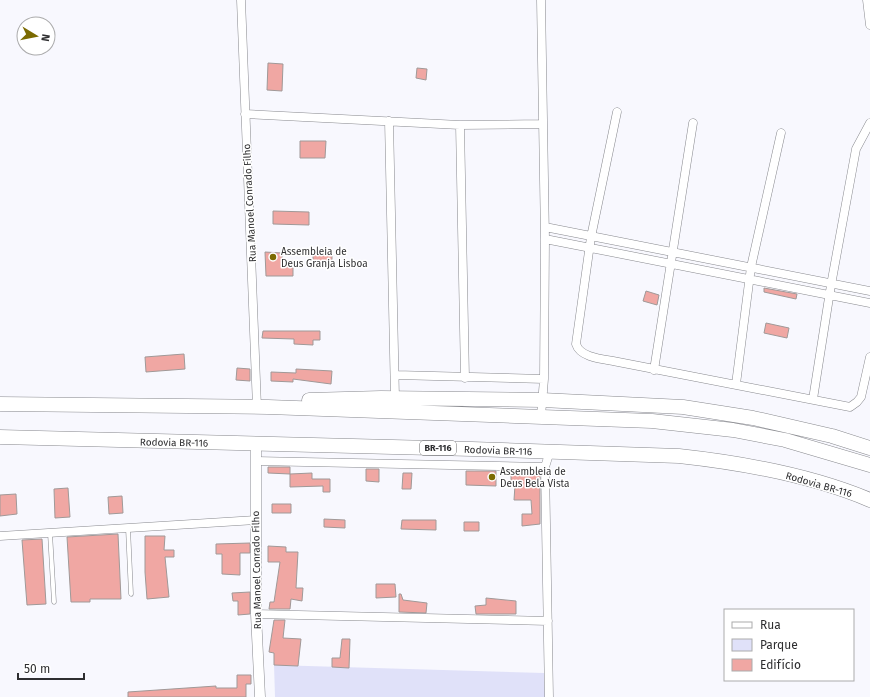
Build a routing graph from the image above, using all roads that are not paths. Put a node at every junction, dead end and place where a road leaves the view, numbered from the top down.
1 (241, 0) edge
2 (541, 0) edge
3 (867, 0) edge
4 (870, 25) edge
5 (617, 112) dead end
6 (245, 114) junction
7 (389, 121) junction
8 (693, 123) dead end
9 (870, 123) edge
10 (542, 124) junction
11 (460, 125) junction
12 (782, 133) dead end
13 (545, 227) junction
14 (591, 237) junction
15 (545, 239) junction
16 (590, 248) junction
17 (671, 253) junction
18 (670, 263) junction
19 (751, 268) junction
20 (751, 278) junction
21 (831, 285) junction
22 (870, 291) edge
23 (830, 297) junction
24 (870, 303) edge
25 (870, 356) edge
26 (654, 370) junction
27 (396, 375) junction
28 (465, 378) junction
29 (544, 379) junction
30 (736, 384) junction
31 (395, 398) junction
32 (813, 399) junction
33 (542, 400) junction
34 (0, 404) edge
35 (263, 407) junction
36 (541, 416) junction
37 (0, 437) edge
38 (256, 444) junction
39 (870, 448) edge
40 (550, 451) junction
41 (256, 462) junction
42 (870, 465) edge
43 (545, 467) junction
44 (870, 500) edge
45 (256, 520) junction
46 (128, 527) junction
47 (50, 533) junction
48 (0, 536) edge
49 (131, 594) dead end
50 (54, 602) dead end
51 (256, 614) junction
52 (548, 621) junction
53 (260, 697) edge
54 (549, 697) edge

1 - 6 street, Rua Manoel Conrado Filho
2 - 10 street
3 - 4 street
5 - 14 street
6 - 7 street
6 - 35 street, Rua Manoel Conrado Filho
7 - 11 street
7 - 27 street
8 - 17 street
9 - 21 street
10 - 11 street
10 - 13 street
11 - 28 street
12 - 19 street
13 - 14 street
13 - 15 street
14 - 16 street
14 - 17 street
15 - 16 street
15 - 29 street
16 - 18 street
16 - 26 street
17 - 18 street
17 - 19 street
18 - 20 street
18 - 26 street
19 - 20 street
19 - 21 street
20 - 23 street
20 - 30 street
21 - 22 street
21 - 23 street
23 - 24 street
23 - 32 street
25 - 32 street
26 - 30 street
27 - 28 street
27 - 31 street
28 - 29 street
29 - 33 street
30 - 32 street
31 - 33 highway
31 - 35 highway
33 - 36 street
33 - 39 highway
34 - 35 highway
35 - 36 highway
36 - 42 highway
37 - 38 highway, Rodovia BR-116 / BR-116
38 - 40 highway, Rodovia BR-116 / BR-116
38 - 41 street, Rua Manoel Conrado Filho
40 - 43 street
40 - 44 highway, Rodovia BR-116 / BR-116
41 - 43 street
41 - 45 street, Rua Manoel Conrado Filho
43 - 52 street
45 - 46 street
45 - 51 street, Rua Manoel Conrado Filho
46 - 47 street
46 - 49 lane
47 - 48 street
47 - 50 lane
51 - 52 street
51 - 53 street, Rua Manoel Conrado Filho
52 - 54 street

